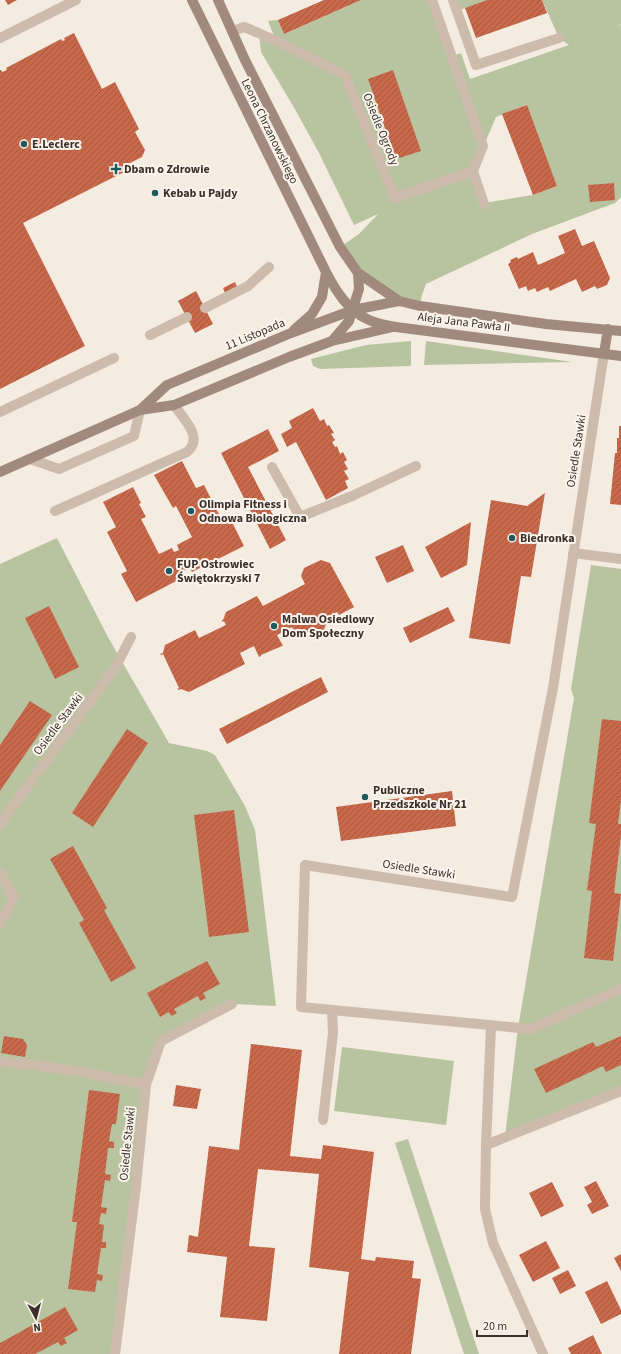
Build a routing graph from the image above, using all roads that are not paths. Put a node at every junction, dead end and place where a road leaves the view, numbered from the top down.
1 (76, 0) edge
2 (192, 0) edge
3 (218, 0) edge
4 (432, 0) edge
5 (453, 0) edge
6 (233, 31) junction
7 (0, 38) edge
8 (559, 38) dead end
9 (472, 171) junction
10 (484, 204) dead end
11 (340, 247) joint
12 (269, 267) dead end
13 (326, 272) junction
14 (358, 273) junction
15 (399, 301) junction
16 (204, 308) dead end
17 (353, 310) junction
18 (187, 317) dead end
19 (396, 327) junction
20 (608, 330) junction
21 (621, 331) edge
22 (291, 333) junction
23 (150, 335) dead end
24 (332, 341) junction
25 (604, 353) junction
26 (621, 356) edge
27 (114, 358) dead end
28 (174, 405) junction
29 (140, 410) junction
30 (0, 412) edge
31 (30, 459) junction
32 (416, 466) dead end
33 (272, 467) dead end
34 (0, 472) edge
35 (55, 511) dead end
36 (573, 553) junction
37 (621, 559) edge
38 (131, 637) dead end
39 (0, 824) edge
40 (0, 873) edge
41 (0, 924) edge
42 (621, 989) edge
43 (232, 1004) dead end
44 (332, 1010) junction
45 (491, 1025) junction
46 (0, 1061) edge
47 (146, 1084) junction
48 (621, 1091) edge
49 (324, 1120) dead end
50 (486, 1145) junction
51 (115, 1354) edge
52 (543, 1354) edge

1 - 7 street
2 - 13 street, Leona Chrzanowskiego
3 - 6 street, Leona Chrzanowskiego
4 - 9 street
5 - 8 street
6 - 9 street, Osiedle Ogrody
6 - 11 street, Leona Chrzanowskiego
9 - 10 street
11 - 14 street, Aleja Jana Pawła II
12 - 16 street
13 - 17 street, Leona Chrzanowskiego
13 - 22 street
14 - 15 street, Aleja Jana Pawła II
14 - 17 street
15 - 17 street, Aleja Jana Pawła II
15 - 20 street, Aleja Jana Pawła II
17 - 19 street, Aleja Jana Pawła II
17 - 22 street, 11 Listopada
17 - 24 street, 11 Listopada
18 - 23 street
19 - 24 street, 11 Listopada
19 - 25 street, Aleja Jana Pawła II
20 - 21 street, Aleja Jana Pawła II
20 - 25 street
22 - 29 street, 11 Listopada
24 - 28 street, 11 Listopada
25 - 26 street, Aleja Jana Pawła II
25 - 36 street, Osiedle Stawki
27 - 30 street
28 - 29 street, 11 Listopada
28 - 35 street
29 - 31 street, 11 Listopada
29 - 31 street
31 - 34 street, 11 Listopada
32 - 33 street
36 - 37 street
36 - 44 street, Osiedle Stawki
38 - 39 street, Osiedle Stawki
40 - 41 street
42 - 45 street, Osiedle Stawki
43 - 47 street, Osiedle Stawki
44 - 45 street, Osiedle Stawki
44 - 49 street
45 - 50 street
46 - 47 street
47 - 51 street, Osiedle Stawki
48 - 50 street
50 - 52 street

